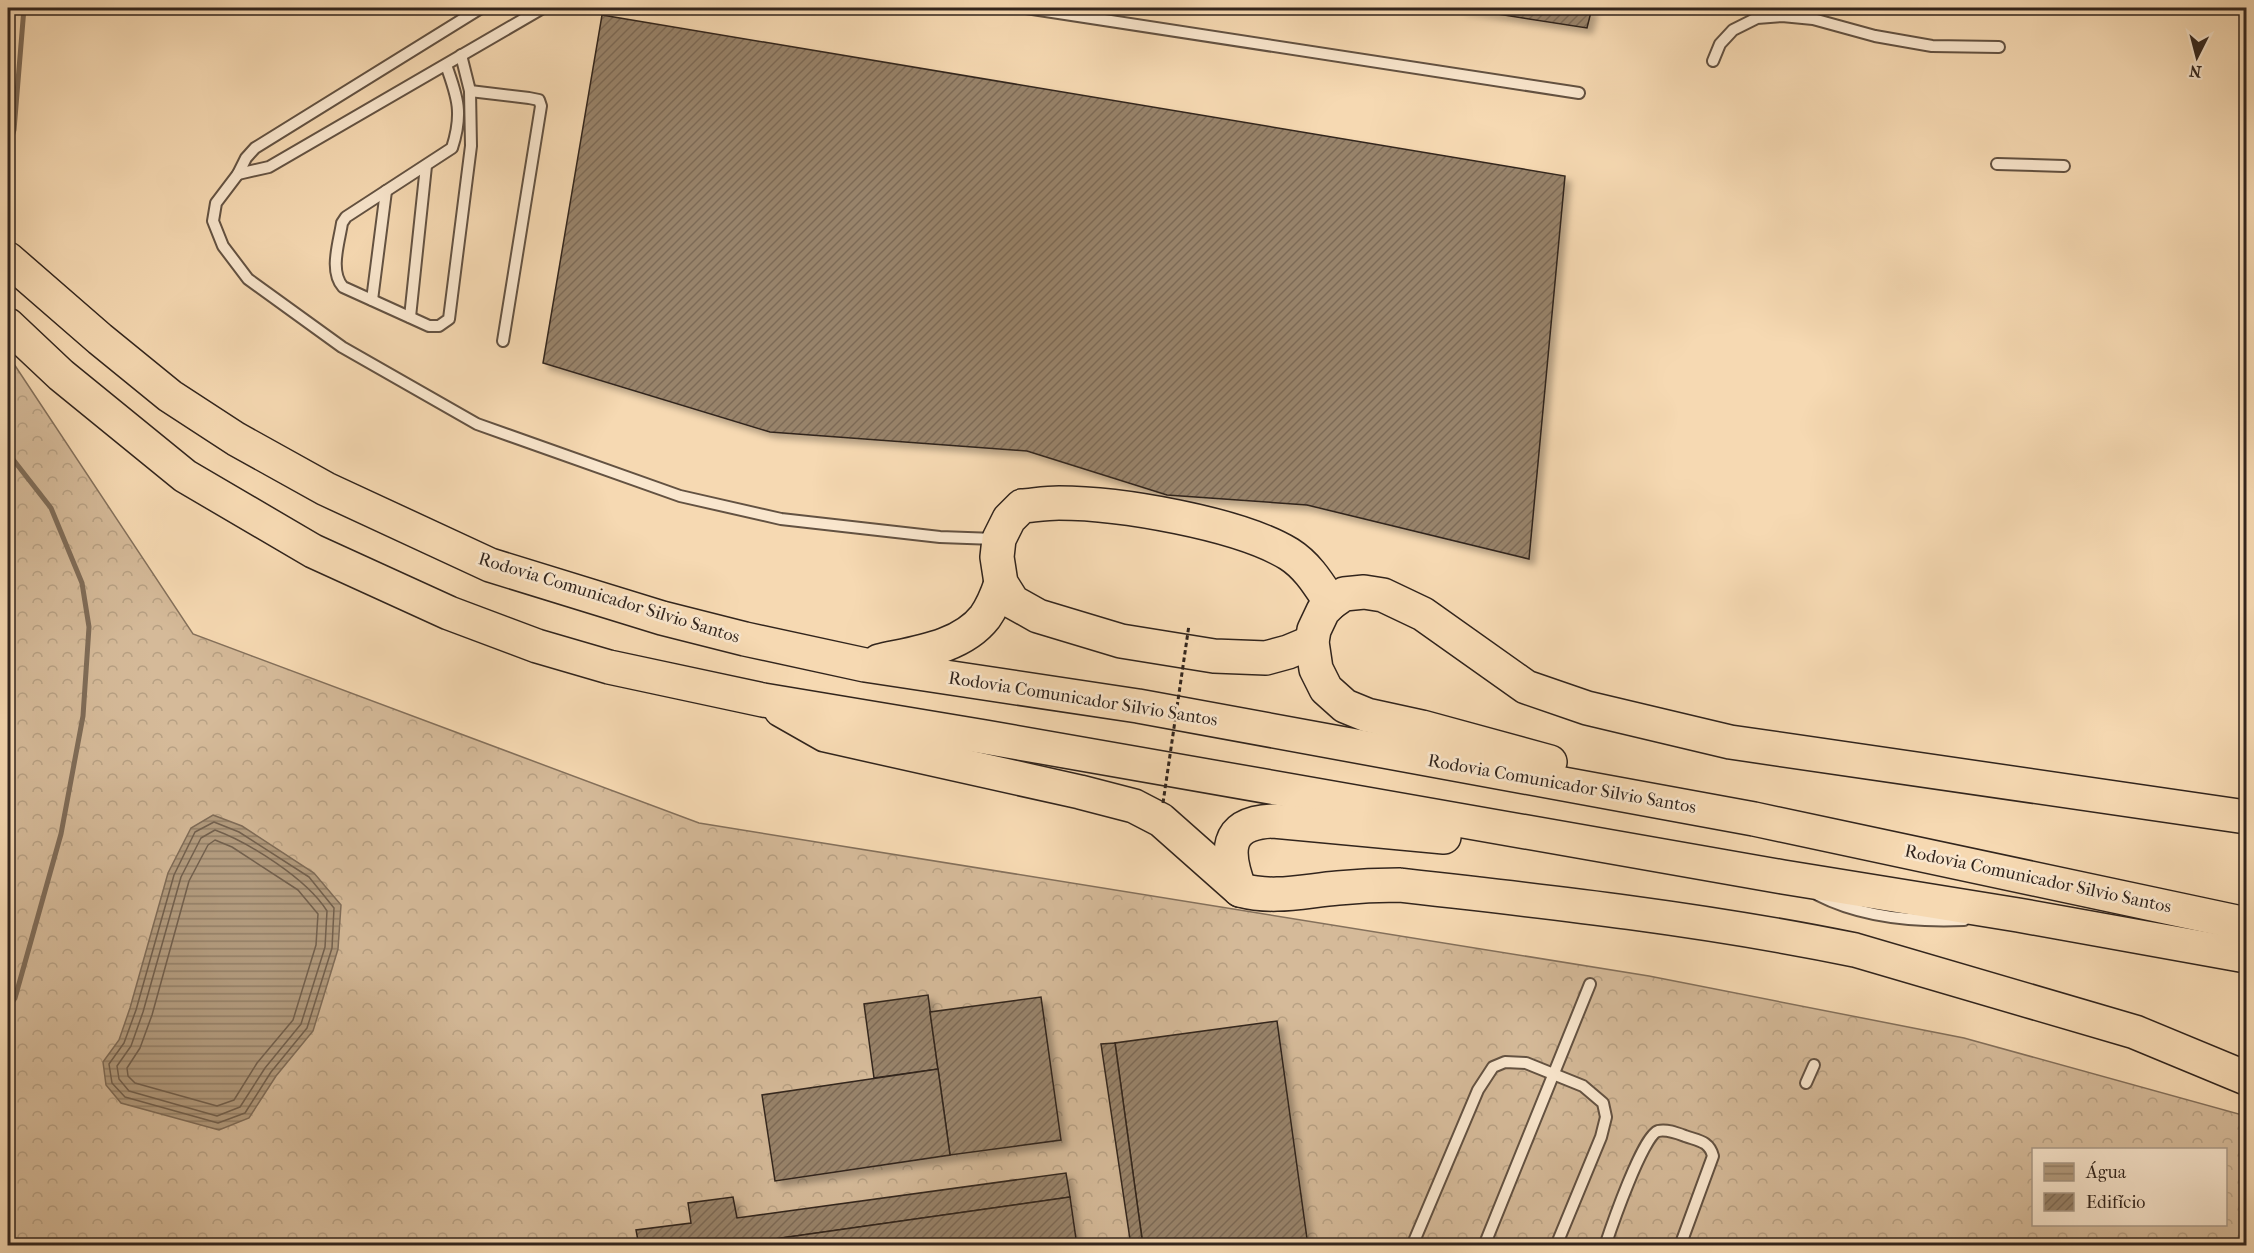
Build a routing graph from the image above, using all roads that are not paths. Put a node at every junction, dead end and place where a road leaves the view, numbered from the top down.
1 (481, 8) edge
2 (543, 8) edge
3 (1026, 8) edge
4 (1999, 47) dead end
5 (461, 55) junction
6 (1713, 61) dead end
7 (446, 65) junction
8 (470, 91) junction
9 (1579, 93) dead end
10 (1997, 164) dead end
11 (426, 166) junction
12 (2064, 166) dead end
13 (238, 174) junction
14 (386, 191) junction
15 (8, 259) edge
16 (372, 300) junction
17 (410, 317) junction
18 (8, 324) edge
19 (503, 341) dead end
20 (999, 539) junction
21 (1001, 583) junction
22 (1330, 603) junction
23 (1312, 642) junction
24 (865, 665) junction
25 (763, 700) junction
26 (2247, 818) edge
27 (1754, 819) junction
28 (1569, 839) junction
29 (1240, 890) junction
30 (2247, 924) edge
31 (2247, 956) edge
32 (1590, 984) dead end
33 (1814, 1065) dead end
34 (1553, 1075) junction
35 (2247, 1078) edge
36 (1806, 1083) dead end
37 (1412, 1245) edge
38 (1484, 1245) edge
39 (1556, 1245) edge
40 (1605, 1245) edge
41 (1680, 1245) edge

1 - 13 lane
2 - 5 lane
3 - 9 lane
4 - 6 lane
5 - 7 lane
5 - 8 lane
7 - 11 lane
7 - 13 lane
8 - 17 lane
8 - 19 lane
10 - 12 lane
11 - 14 lane
11 - 17 lane
13 - 20 lane
14 - 16 lane
14 - 16 lane
15 - 24 highway, Rodovia Comunicador Silvio Santos
16 - 17 lane
18 - 25 highway, Rodovia Comunicador Silvio Santos
20 - 21 highway
20 - 22 highway
21 - 23 highway
21 - 24 highway
22 - 23 highway
22 - 26 highway
23 - 27 highway
24 - 27 highway, Rodovia Comunicador Silvio Santos
25 - 28 highway, Rodovia Comunicador Silvio Santos
25 - 29 highway
27 - 30 highway, Rodovia Comunicador Silvio Santos
28 - 29 highway
28 - 31 highway, Rodovia Comunicador Silvio Santos
29 - 35 highway
32 - 34 lane
33 - 36 lane
34 - 37 lane
34 - 38 lane
34 - 39 lane
40 - 41 lane

